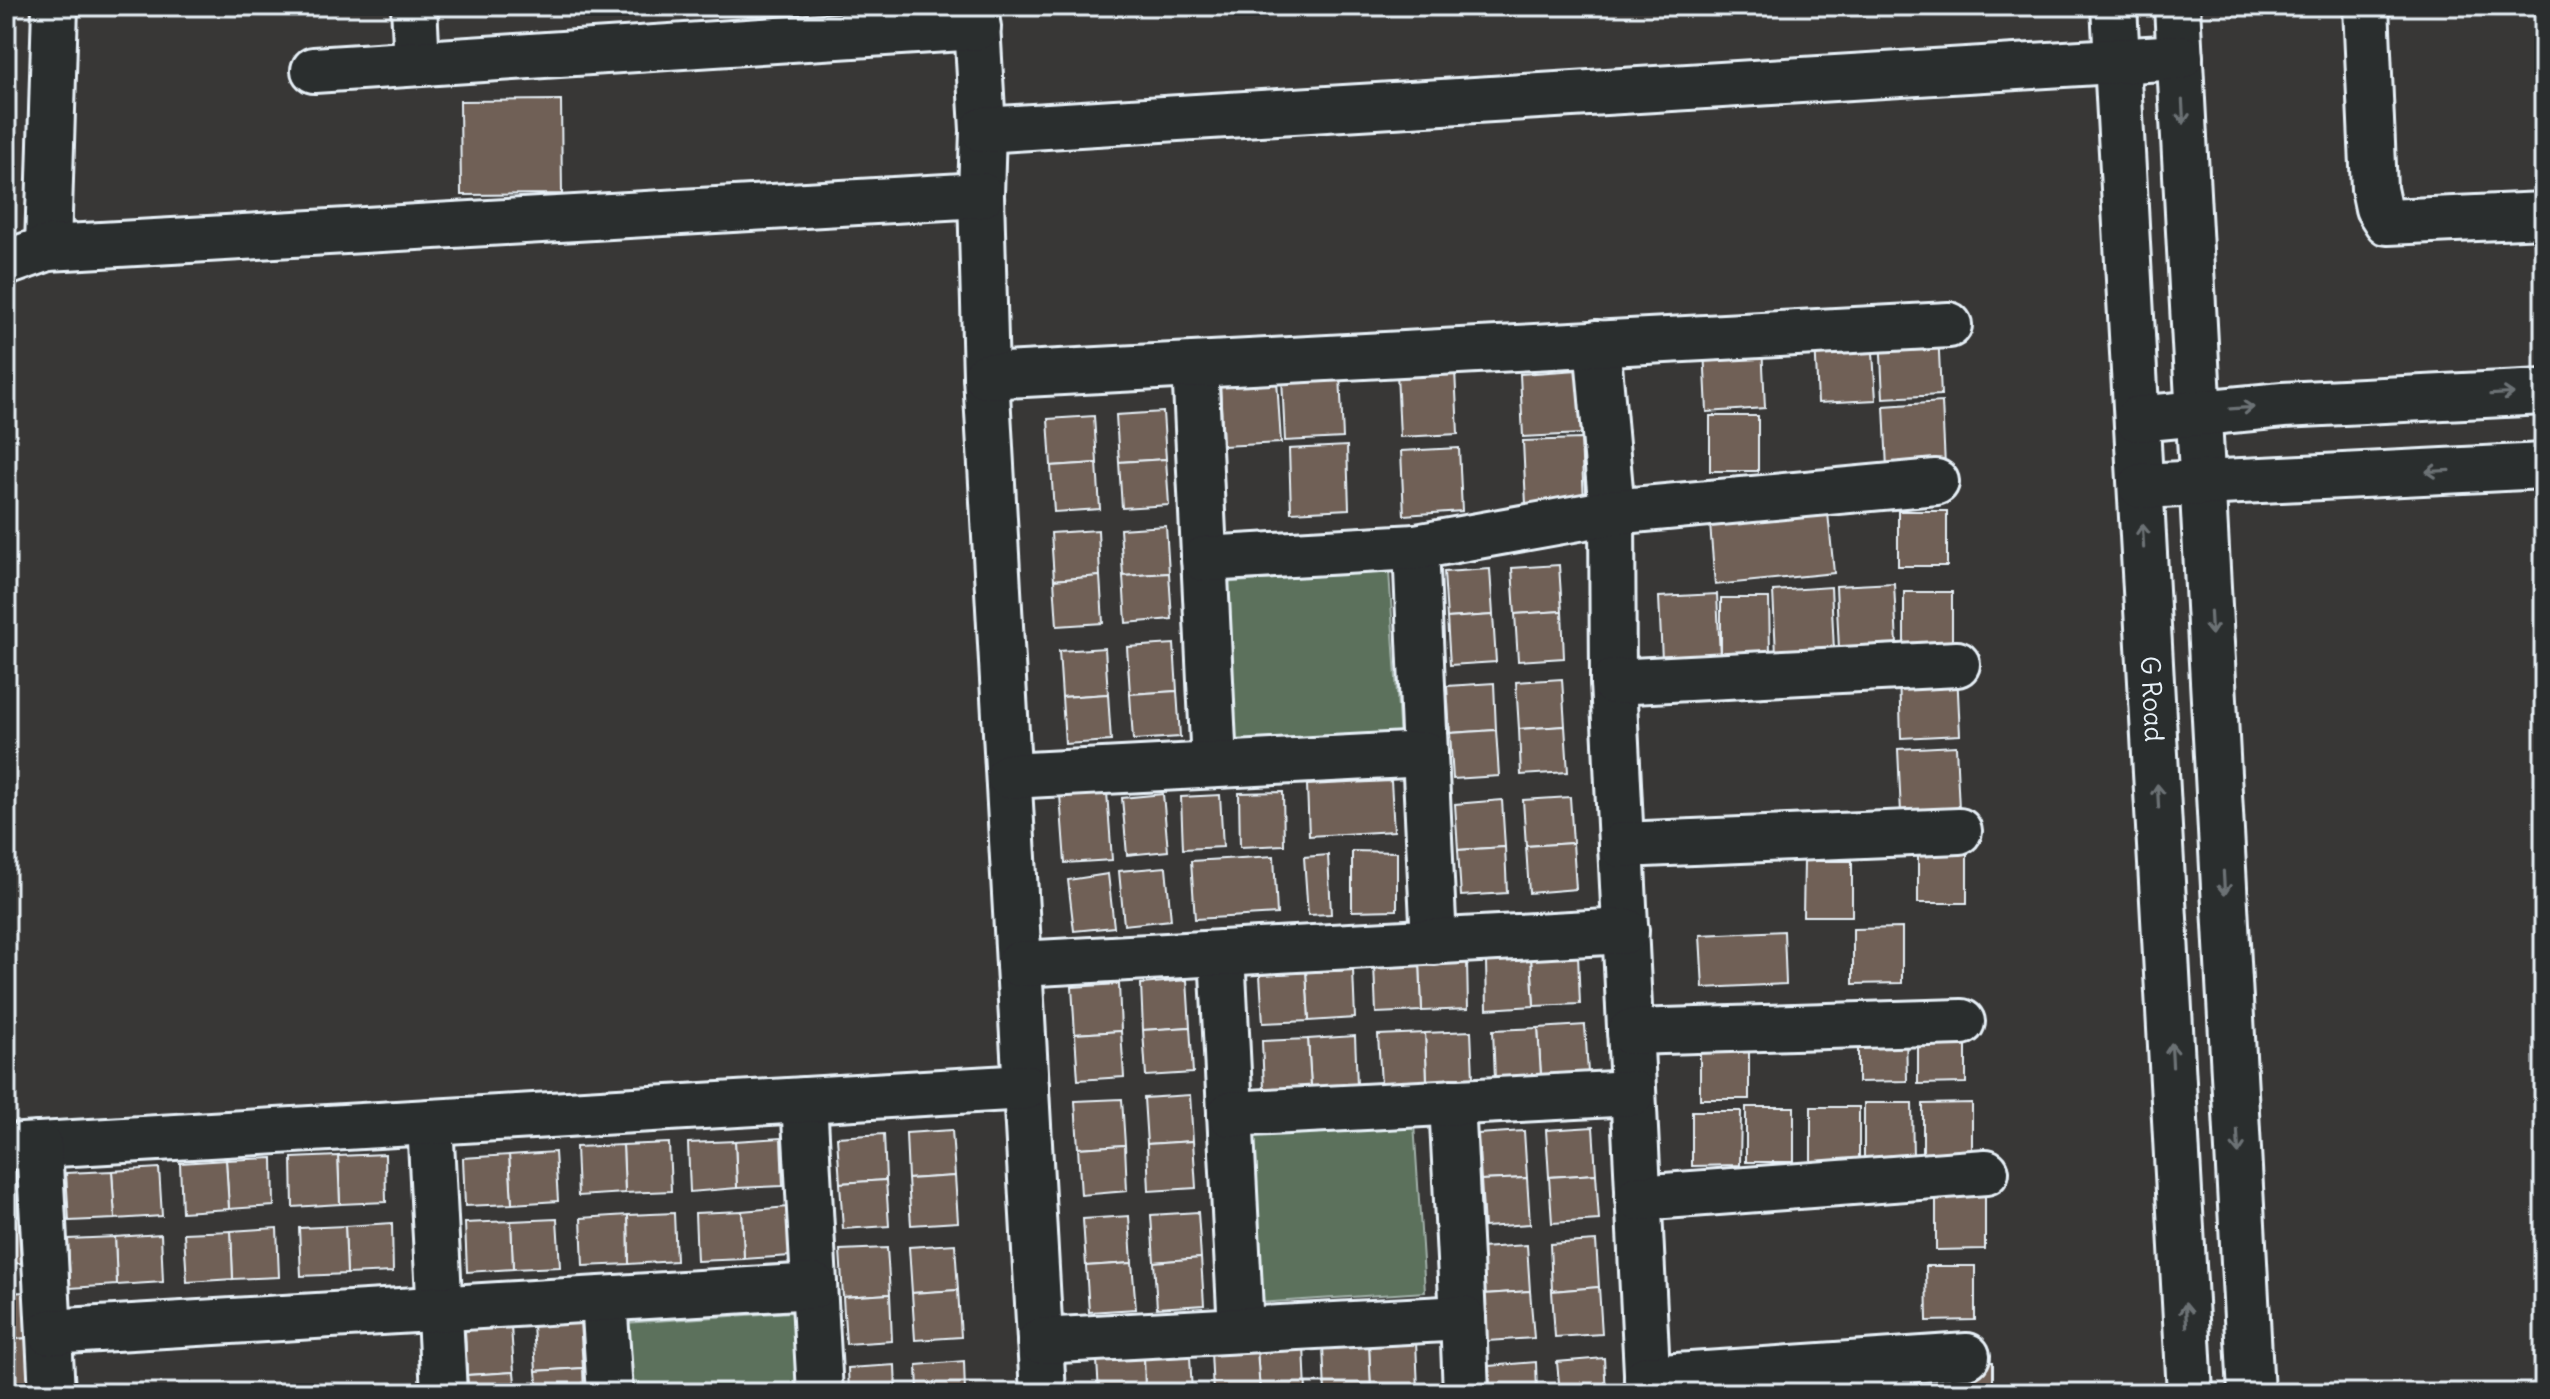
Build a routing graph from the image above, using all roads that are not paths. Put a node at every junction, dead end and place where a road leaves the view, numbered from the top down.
1 (55, 6) edge
2 (414, 6) edge
3 (2114, 6) edge
4 (2177, 6) edge
5 (2366, 6) edge
6 (977, 16) edge
7 (2180, 57) junction
8 (2117, 60) junction
9 (417, 63) junction
10 (314, 70) dead end
11 (983, 130) junction
12 (981, 195) junction
13 (2544, 215) edge
14 (48, 248) junction
15 (6, 263) edge
16 (1949, 325) dead end
17 (1597, 343) junction
18 (1195, 365) junction
19 (986, 376) junction
20 (2544, 392) edge
21 (2200, 411) junction
22 (2137, 419) junction
23 (2544, 466) edge
24 (1936, 482) dead end
25 (2204, 482) junction
26 (2141, 486) junction
27 (1612, 512) junction
28 (1416, 547) junction
29 (1204, 559) junction
30 (1957, 664) dead end
31 (1613, 682) junction
32 (1425, 754) junction
33 (1214, 765) junction
34 (1009, 776) junction
35 (1959, 831) dead end
36 (1621, 845) junction
37 (1626, 931) junction
38 (1434, 942) junction
39 (1222, 953) junction
40 (1019, 964) junction
41 (1962, 1022) dead end
42 (1630, 1032) junction
43 (1026, 1087) junction
44 (1633, 1093) junction
45 (804, 1100) junction
46 (1452, 1102) junction
47 (1230, 1114) junction
48 (430, 1122) junction
49 (22, 1146) edge
50 (1986, 1172) dead end
51 (1638, 1198) junction
52 (814, 1286) junction
53 (604, 1299) junction
54 (440, 1309) junction
55 (1463, 1318) junction
56 (1241, 1330) junction
57 (49, 1332) junction
58 (1040, 1341) junction
59 (1967, 1356) dead end
60 (1648, 1385) edge
61 (52, 1393) edge
62 (444, 1393) edge
63 (610, 1393) edge
64 (820, 1393) edge
65 (1043, 1393) edge
66 (1466, 1393) edge
67 (2190, 1393) edge
68 (2251, 1393) edge

1 - 14 street
2 - 9 street
3 - 8 street, G Road
4 - 7 street
5 - 13 street
6 - 9 street
6 - 11 street
7 - 8 street
7 -> 21 street
8 - 11 street
8 - 22 street, G Road
9 - 10 street
11 - 12 street
12 - 14 street
12 - 19 street
14 - 15 street
16 - 17 street
17 - 18 street
17 - 27 street
18 - 19 street
18 - 29 street
19 - 34 street
21 -> 20 street
21 - 22 street
21 - 25 street
22 - 26 street, G Road
23 -> 25 street
24 - 27 street
25 - 26 street
25 -> 68 street
67 -> 26 street, G Road
27 - 28 street
27 - 31 street
28 - 29 street
28 - 32 street
29 - 33 street
30 - 31 street
31 - 36 street
32 - 33 street
32 - 38 street
33 - 34 street
34 - 40 street
35 - 36 street
36 - 37 street
37 - 38 street
37 - 42 street
38 - 39 street
39 - 40 street
39 - 47 street
40 - 43 street
41 - 42 street
42 - 44 street
43 - 45 street
43 - 58 street
44 - 46 street
44 - 51 street
45 - 48 street
45 - 52 street
46 - 47 street
46 - 55 street
47 - 56 street
48 - 49 street
48 - 54 street
49 - 57 street
50 - 51 street
51 - 60 street
52 - 53 street
52 - 64 street
53 - 54 street
53 - 63 street
54 - 57 street
54 - 62 street
55 - 56 street
55 - 66 street
56 - 58 street
57 - 61 street
58 - 65 street
59 - 60 street

